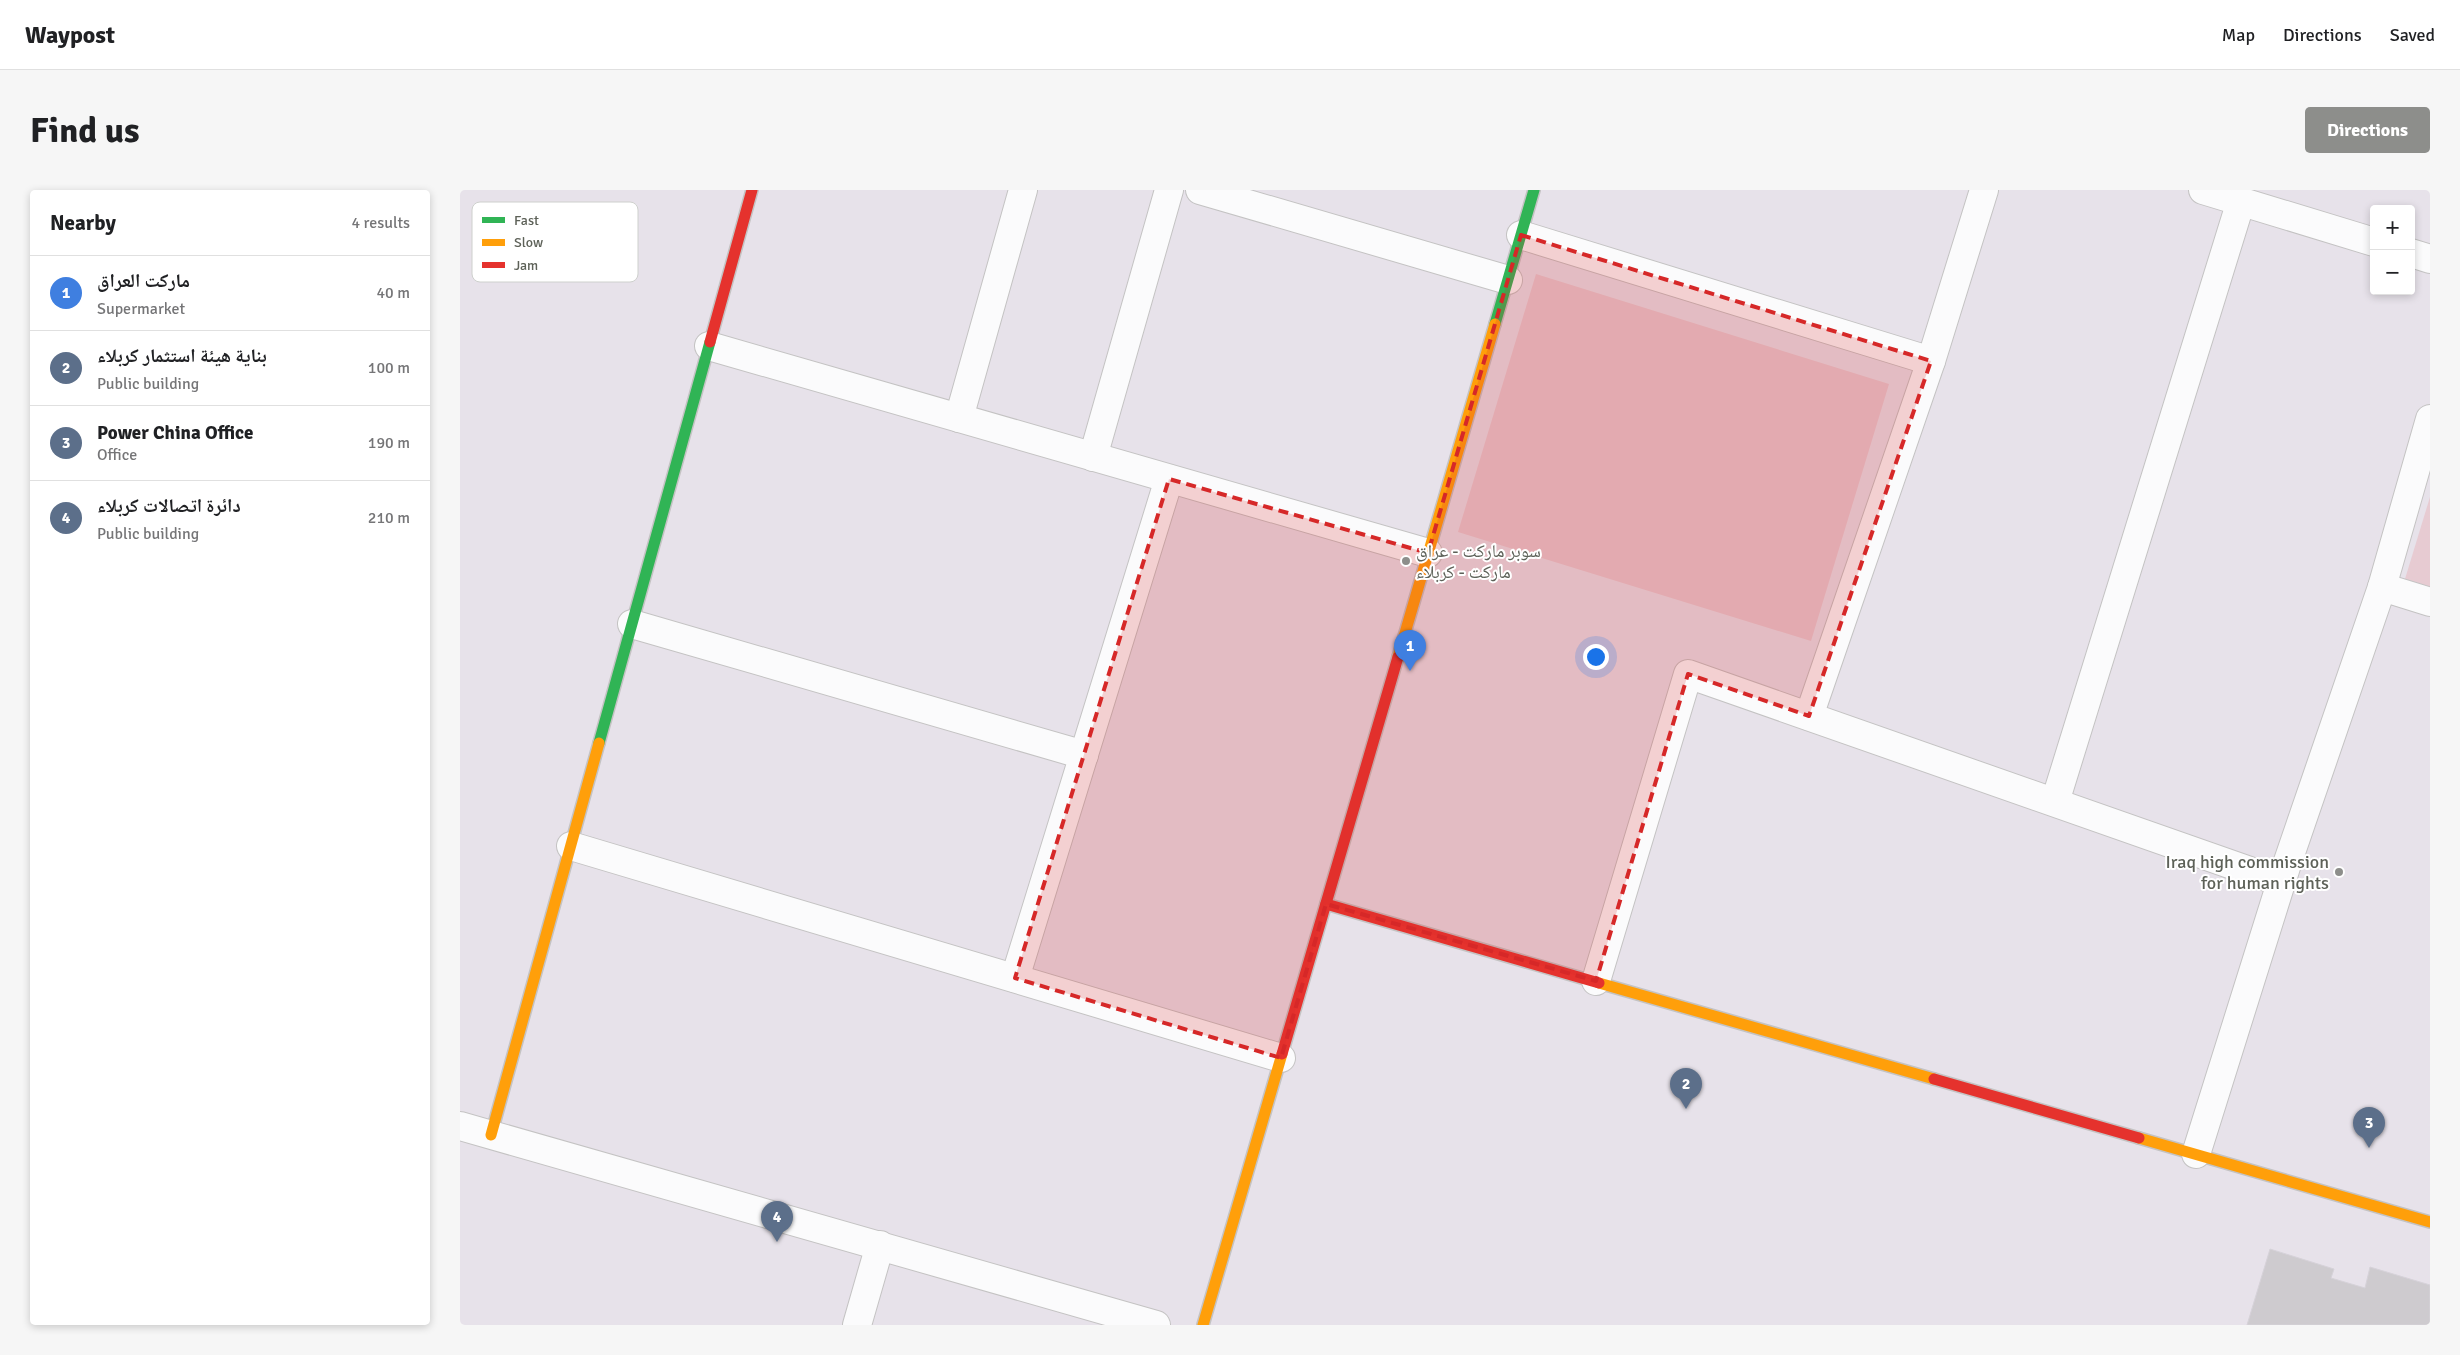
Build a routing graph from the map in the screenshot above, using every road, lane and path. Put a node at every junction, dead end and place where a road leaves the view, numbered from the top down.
1 (752, 190) edge
2 (1022, 190) edge
3 (1169, 190) edge
4 (1200, 190) edge
5 (1534, 190) edge
6 (1984, 190) edge
7 (2203, 190) edge
8 (2241, 201) junction
9 (1521, 235) junction
10 (2370, 241) edge
11 (2415, 254) edge
12 (2430, 259) edge
13 (1508, 280) junction
14 (709, 346) junction
15 (1931, 361) junction
16 (959, 418) junction
17 (2430, 419) edge
18 (1093, 457) junction
19 (1169, 478) junction
20 (1428, 553) junction
21 (2382, 587) junction
22 (2430, 602) edge
23 (632, 624) junction
24 (1809, 716) junction
25 (1084, 755) junction
26 (2055, 802) junction
27 (571, 846) junction
28 (2281, 882) junction
29 (1326, 904) junction
30 (1015, 978) junction
31 (1596, 981) junction
32 (1281, 1058) junction
33 (460, 1126) edge
34 (491, 1135) junction
35 (2196, 1154) junction
36 (2430, 1222) edge
37 (880, 1245) junction
38 (857, 1325) edge
39 (1156, 1325) edge
40 (1203, 1325) edge

1 - 14 street
2 - 16 street
3 - 18 street
4 - 13 street
5 - 9 street
6 - 15 street
7 - 8 street
8 - 10 street
8 - 26 street
9 - 13 street
9 - 15 street
11 - 12 street
13 - 20 street
14 - 16 street
14 - 23 street
15 - 24 street
16 - 18 street
17 - 21 street
18 - 19 street
19 - 20 street
19 - 25 street
20 - 29 street
21 - 22 street
21 - 28 street
23 - 25 street
23 - 27 street
24 - 26 street
24 - 31 street
25 - 30 street
26 - 28 street
27 - 30 street
27 - 34 street
28 - 35 street
29 - 31 street
29 - 32 street
30 - 32 street
31 - 35 street
32 - 40 street
33 - 34 street
34 - 37 street
35 - 36 street
37 - 38 street
37 - 39 street

